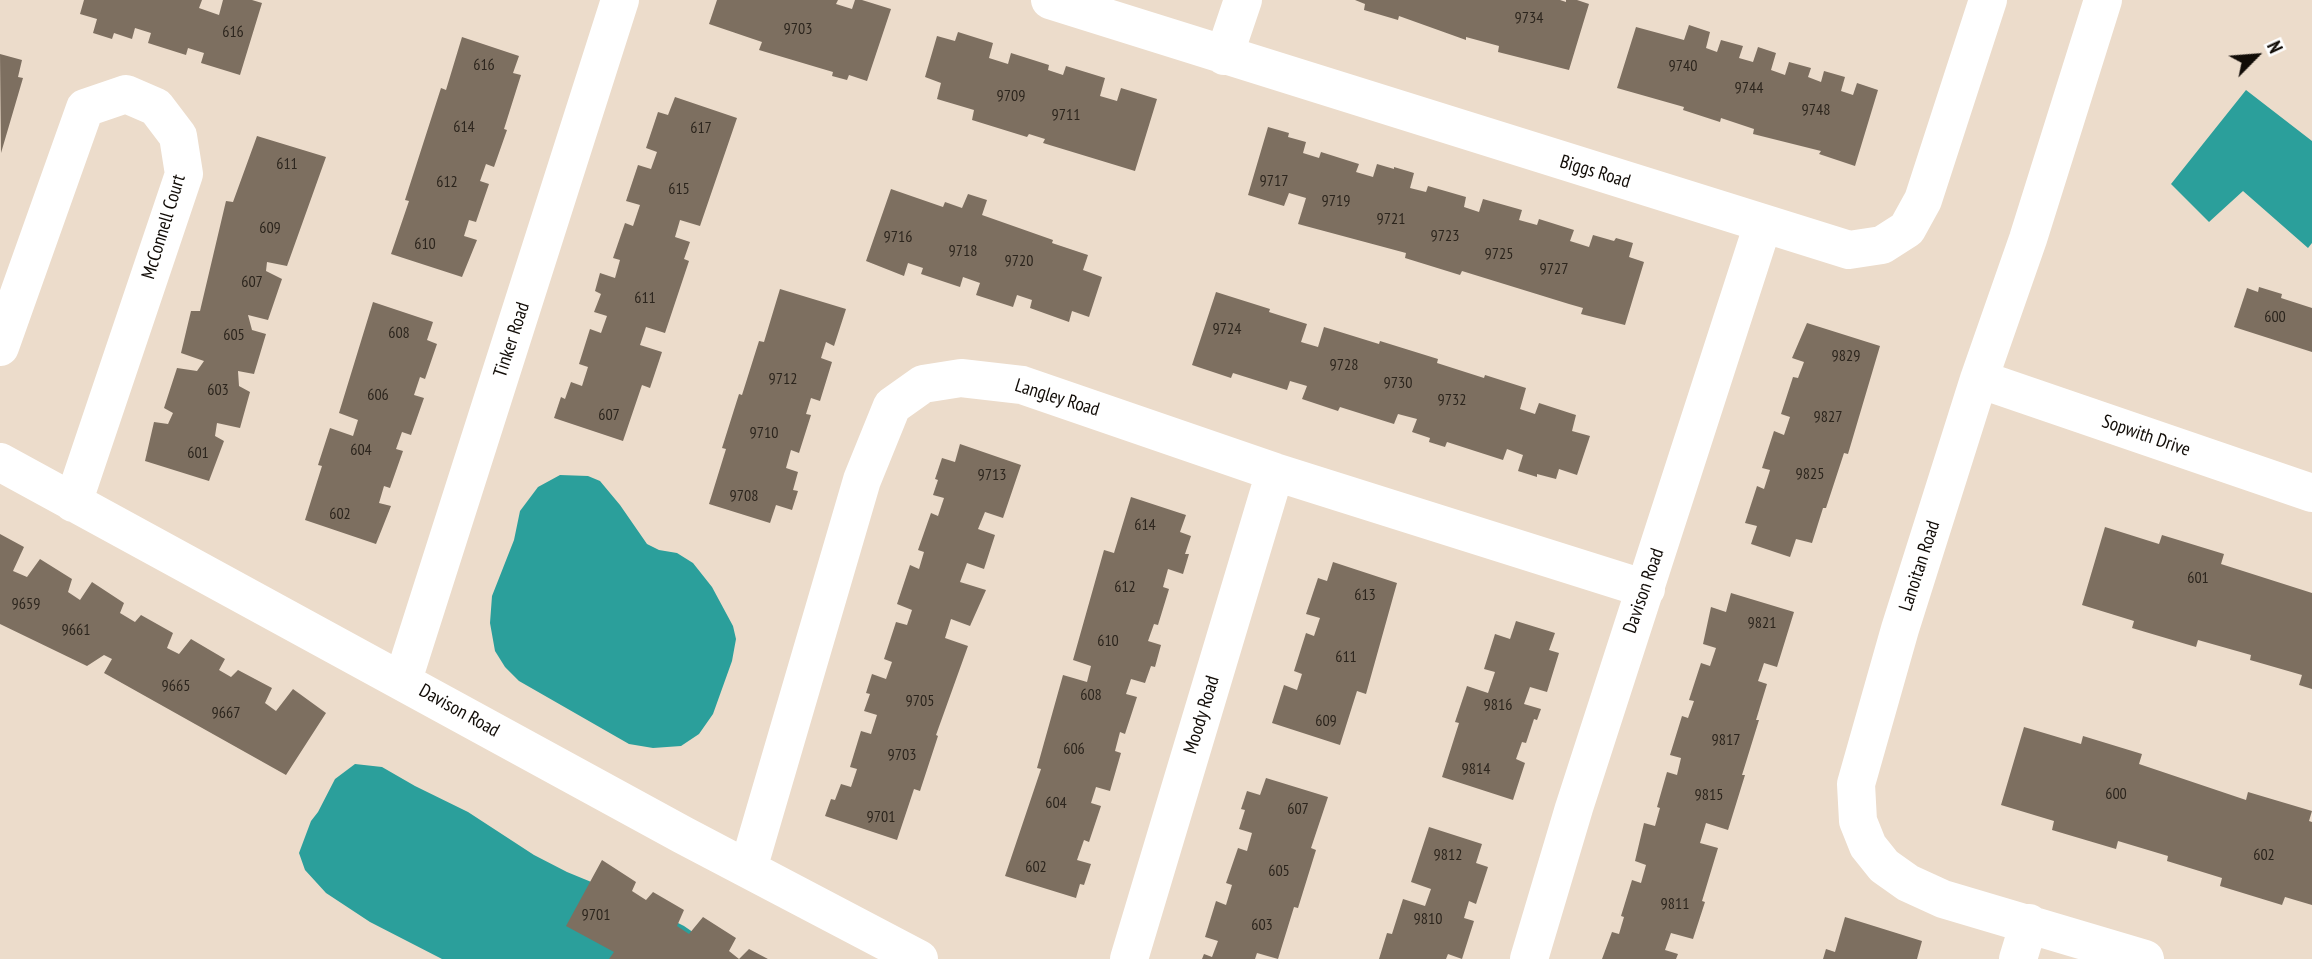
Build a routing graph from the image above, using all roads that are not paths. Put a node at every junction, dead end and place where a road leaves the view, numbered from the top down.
1 (620, 0) edge
2 (1049, 0) edge
3 (1243, 0) edge
4 (1988, 0) edge
5 (2103, 0) edge
6 (1224, 56) junction
7 (1763, 225) junction
8 (0, 347) edge
9 (1979, 379) junction
10 (0, 462) edge
11 (1275, 471) junction
12 (2312, 493) edge
13 (73, 503) junction
14 (1646, 589) junction
15 (403, 680) junction
16 (748, 870) junction
17 (2029, 923) junction
18 (919, 959) edge
19 (1129, 959) edge
20 (1529, 959) edge
21 (2018, 959) edge
22 (2145, 959) edge

1 - 15 street, Tinker Road
2 - 6 street, Biggs Road
3 - 6 street
4 - 7 street, Biggs Road
5 - 9 street, Lanoitan Road
6 - 7 street, Biggs Road
7 - 14 street, Davison Road
8 - 13 street, McConnell Court
9 - 12 street, Sopwith Drive
9 - 17 street, Lanoitan Road
10 - 13 street, Davison Road
11 - 14 street, Langley Road
11 - 16 street, Langley Road
11 - 19 street, Moody Road
13 - 15 street, Davison Road
14 - 20 street, Davison Road
15 - 16 street, Davison Road
16 - 18 street, Davison Road
17 - 21 street
17 - 22 street, Lanoitan Road

